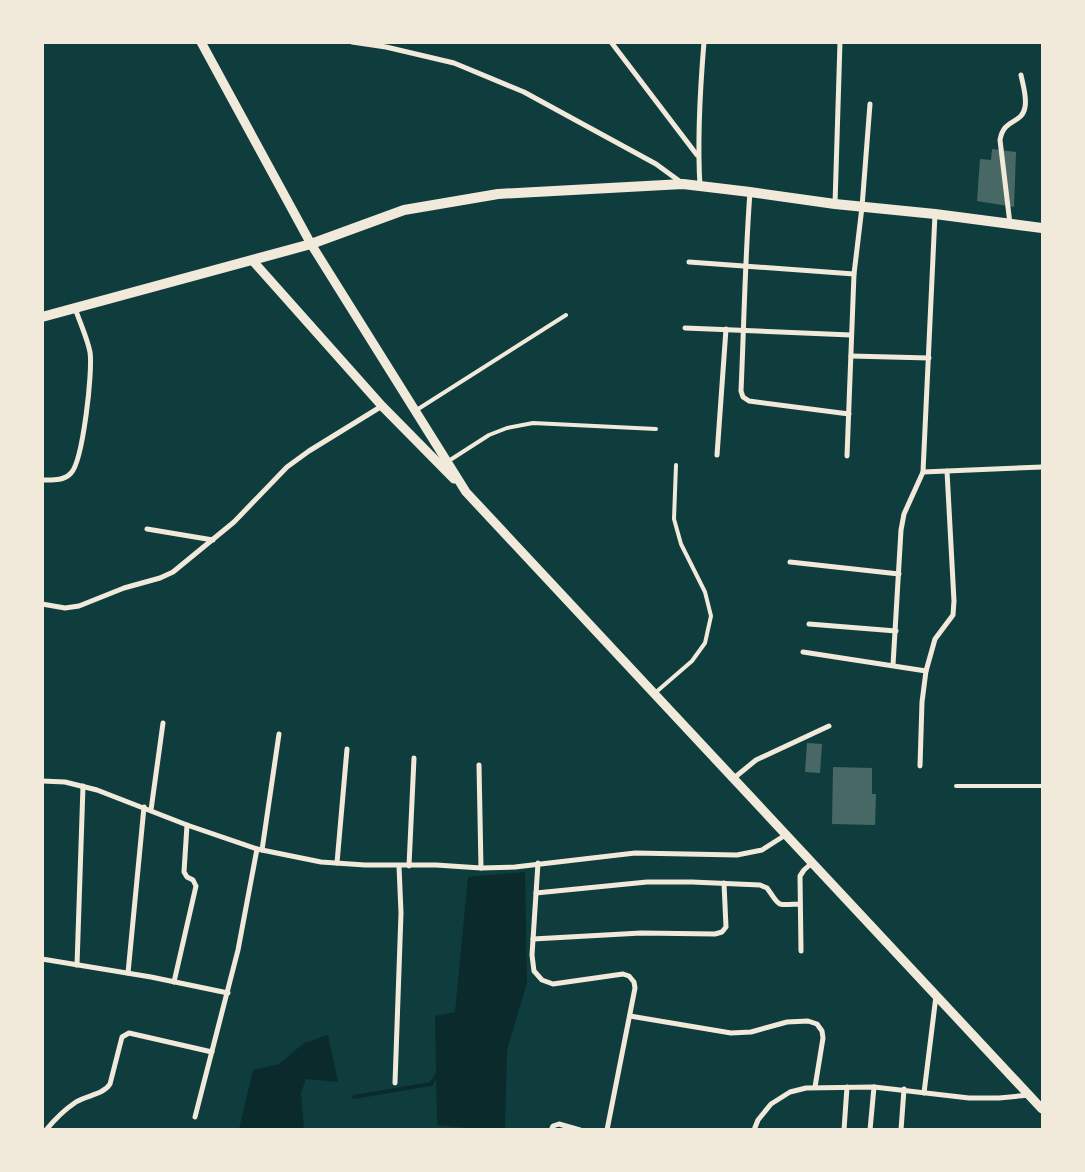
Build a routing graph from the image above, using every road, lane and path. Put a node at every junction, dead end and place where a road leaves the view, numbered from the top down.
1 (201, 42) edge
2 (352, 42) edge
3 (611, 42) edge
4 (704, 42) edge
5 (840, 42) edge
6 (1021, 75) dead end
7 (870, 104) dead end
8 (698, 156) junction
9 (683, 184) junction
10 (700, 186) junction
11 (750, 192) junction
12 (835, 204) junction
13 (862, 207) junction
14 (935, 214) junction
15 (1010, 224) junction
16 (1042, 228) edge
17 (311, 244) junction
18 (252, 260) junction
19 (689, 262) dead end
20 (745, 267) junction
21 (854, 274) junction
22 (74, 308) junction
23 (566, 315) dead end
24 (42, 316) edge
25 (685, 328) dead end
26 (726, 329) junction
27 (744, 330) junction
28 (851, 335) junction
29 (851, 356) junction
30 (929, 358) junction
31 (382, 406) junction
32 (415, 411) junction
33 (849, 414) junction
34 (656, 429) dead end
35 (717, 455) dead end
36 (847, 456) dead end
37 (447, 462) junction
38 (676, 465) dead end
39 (1042, 467) edge
40 (946, 471) junction
41 (923, 472) junction
42 (42, 480) edge
43 (466, 492) junction
44 (147, 528) dead end
45 (213, 540) junction
46 (790, 562) dead end
47 (898, 574) junction
48 (42, 604) edge
49 (809, 624) dead end
50 (896, 631) junction
51 (802, 652) dead end
52 (893, 665) junction
53 (926, 670) junction
54 (655, 693) junction
55 (162, 723) dead end
56 (829, 726) dead end
57 (279, 734) dead end
58 (346, 749) dead end
59 (414, 758) dead end
60 (479, 765) dead end
61 (920, 766) dead end
62 (734, 778) junction
63 (42, 781) edge
64 (83, 786) junction
65 (956, 786) dead end
66 (1042, 786) edge
67 (144, 807) junction
68 (150, 810) junction
69 (187, 825) junction
70 (787, 834) junction
71 (259, 849) junction
72 (813, 862) junction
73 (337, 863) junction
74 (538, 863) junction
75 (400, 866) junction
76 (409, 866) junction
77 (481, 868) junction
78 (724, 884) junction
79 (536, 893) junction
80 (800, 904) junction
81 (533, 938) junction
82 (801, 950) dead end
83 (42, 959) edge
84 (77, 965) junction
85 (128, 973) junction
86 (174, 982) junction
87 (228, 993) junction
88 (936, 994) junction
89 (630, 1016) junction
90 (212, 1052) junction
91 (395, 1083) dead end
92 (874, 1086) junction
93 (815, 1087) junction
94 (848, 1087) junction
95 (904, 1089) junction
96 (924, 1093) junction
97 (1030, 1095) junction
98 (1042, 1108) edge
99 (195, 1117) dead end
100 (46, 1130) edge
101 (551, 1130) edge
102 (580, 1130) edge
103 (607, 1130) edge
104 (754, 1130) edge
105 (844, 1130) edge
106 (870, 1130) edge
107 (901, 1130) edge

1 - 17 street
2 - 9 street
3 - 8 street
4 - 8 street
5 - 12 street
6 - 15 street
7 - 13 street
8 - 10 street
9 - 10 main road
9 - 17 main road
10 - 11 main road
11 - 12 main road
11 - 20 street
12 - 13 main road
13 - 14 main road
13 - 21 street
14 - 15 main road
14 - 30 street
15 - 16 main road
17 - 18 main road
17 - 32 street
18 - 22 main road
18 - 31 street
19 - 20 street
20 - 21 street
20 - 27 street
21 - 28 street
22 - 24 main road
22 - 42 street
23 - 32 lane
25 - 26 street
26 - 27 street
26 - 35 street
27 - 28 street
27 - 33 street
28 - 29 street
29 - 30 street
29 - 33 street
30 - 41 street
31 - 43 street
31 - 45 street
32 - 37 street
33 - 36 street
34 - 37 lane
37 - 43 street
38 - 54 lane
39 - 40 street
40 - 41 street
40 - 53 street
41 - 47 street
43 - 54 street
44 - 45 street
45 - 48 street
46 - 47 street
47 - 50 street
49 - 50 street
50 - 52 street
51 - 52 street
52 - 53 street
53 - 61 street
54 - 62 street
55 - 68 street
56 - 62 street
57 - 71 street
58 - 73 street
59 - 76 street
60 - 77 street
62 - 70 street
63 - 64 street
64 - 67 street
64 - 84 street
65 - 66 lane
67 - 68 street
67 - 85 street
68 - 69 street
69 - 71 street
69 - 86 street
70 - 72 street
70 - 74 street
71 - 73 street
71 - 87 street
72 - 80 street
72 - 88 street
73 - 75 street
74 - 77 street
74 - 79 street
75 - 76 street
75 - 91 street
76 - 77 street
78 - 79 street
78 - 80 street
78 - 81 street
79 - 81 street
80 - 82 street
81 - 89 street
83 - 84 street
84 - 85 street
85 - 86 street
86 - 87 street
87 - 90 street
88 - 96 street
88 - 97 street
89 - 93 street
89 - 103 street
90 - 99 street
90 - 100 street
92 - 94 street
92 - 95 street
92 - 106 street
93 - 94 street
93 - 104 street
94 - 105 street
95 - 96 street
95 - 107 street
96 - 97 street
97 - 98 street
101 - 102 street

